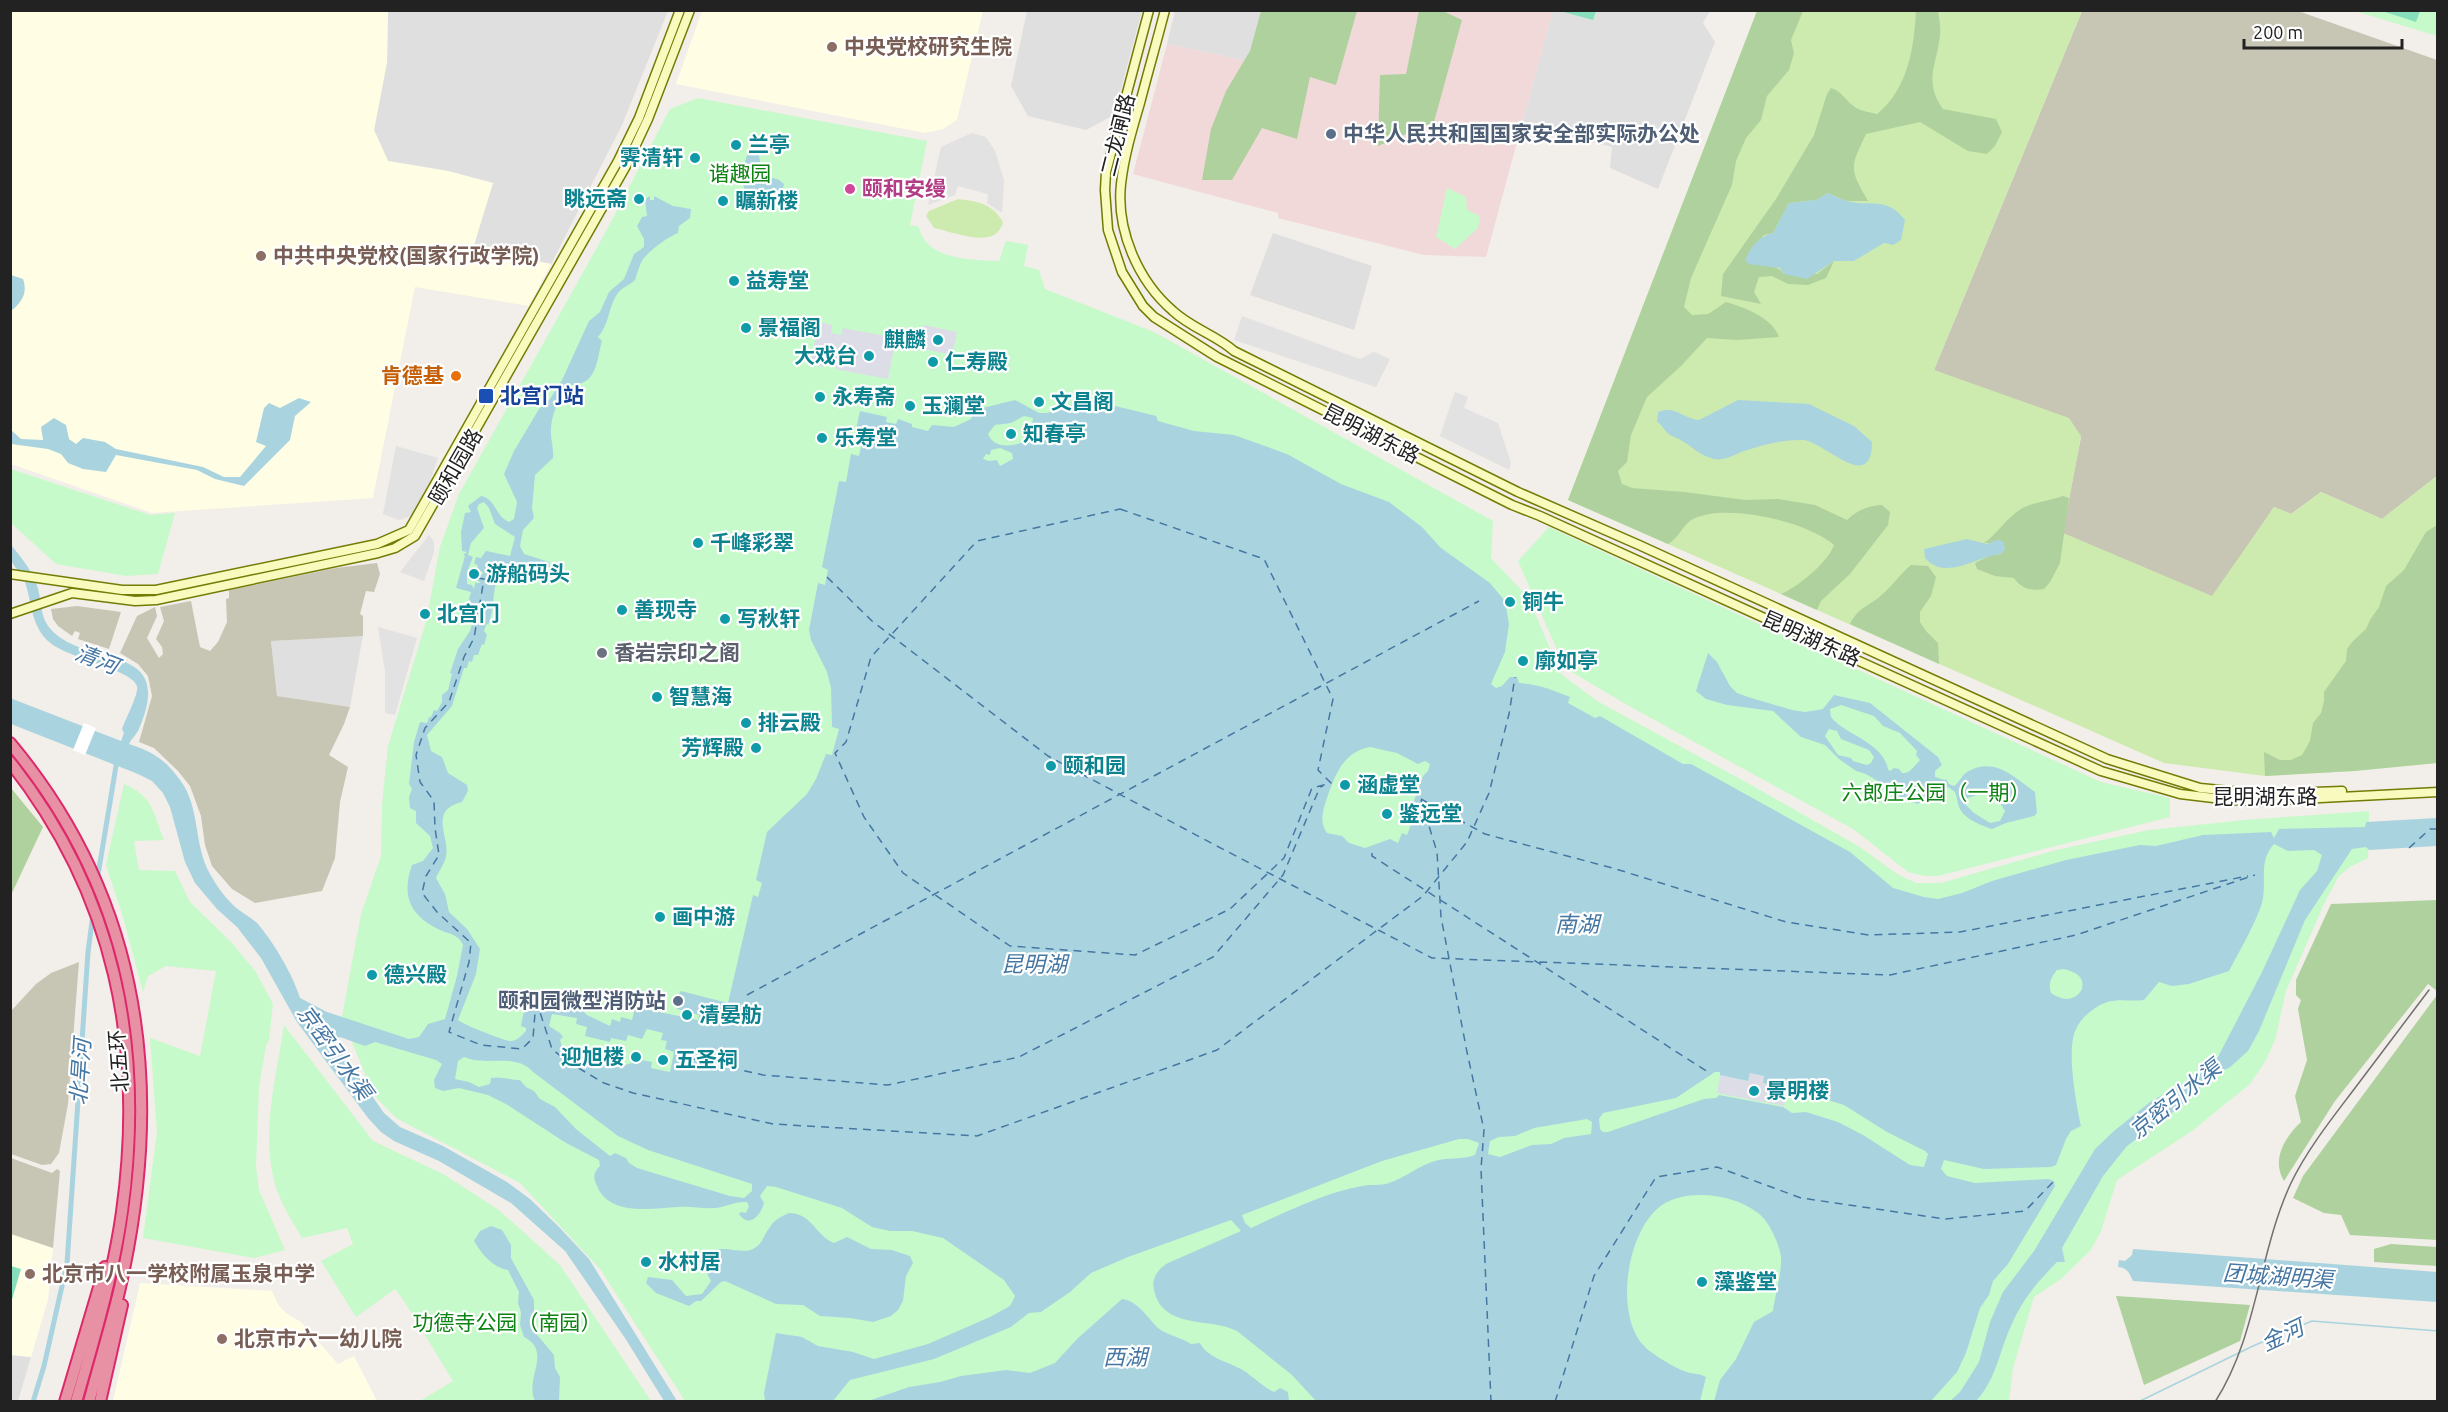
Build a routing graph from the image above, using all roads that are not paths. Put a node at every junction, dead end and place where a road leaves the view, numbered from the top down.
1 (680, 10) edge
2 (690, 10) edge
3 (1149, 10) edge
4 (1166, 10) edge
5 (1131, 82) junction
6 (1144, 86) junction
7 (1225, 343) joint
8 (1217, 357) joint
9 (10, 574) edge
10 (15, 613) edge
11 (10, 743) edge
12 (10, 762) edge
13 (2438, 786) edge
14 (2438, 792) edge
15 (114, 948) junction
16 (122, 1212) junction
17 (132, 1224) junction
18 (65, 1401) edge
19 (76, 1401) edge
20 (88, 1401) edge
21 (100, 1401) edge

1 - 9 main road, 颐和园路
2 - 10 main road, 颐和园路
3 - 5 main road, 二龙闸路
4 - 6 main road, 二龙闸路
5 - 6 main road
5 - 8 main road, 二龙闸路
6 - 7 main road, 二龙闸路
7 - 13 main road, 昆明湖东路
8 - 14 main road, 昆明湖东路
11 - 15 highway, 北五环
12 - 15 highway, 北五环
15 - 16 highway, 北五环
15 - 17 highway, 北五环
16 - 18 highway
16 - 19 highway, 北五环
17 - 20 highway, 北五环
17 - 21 highway

